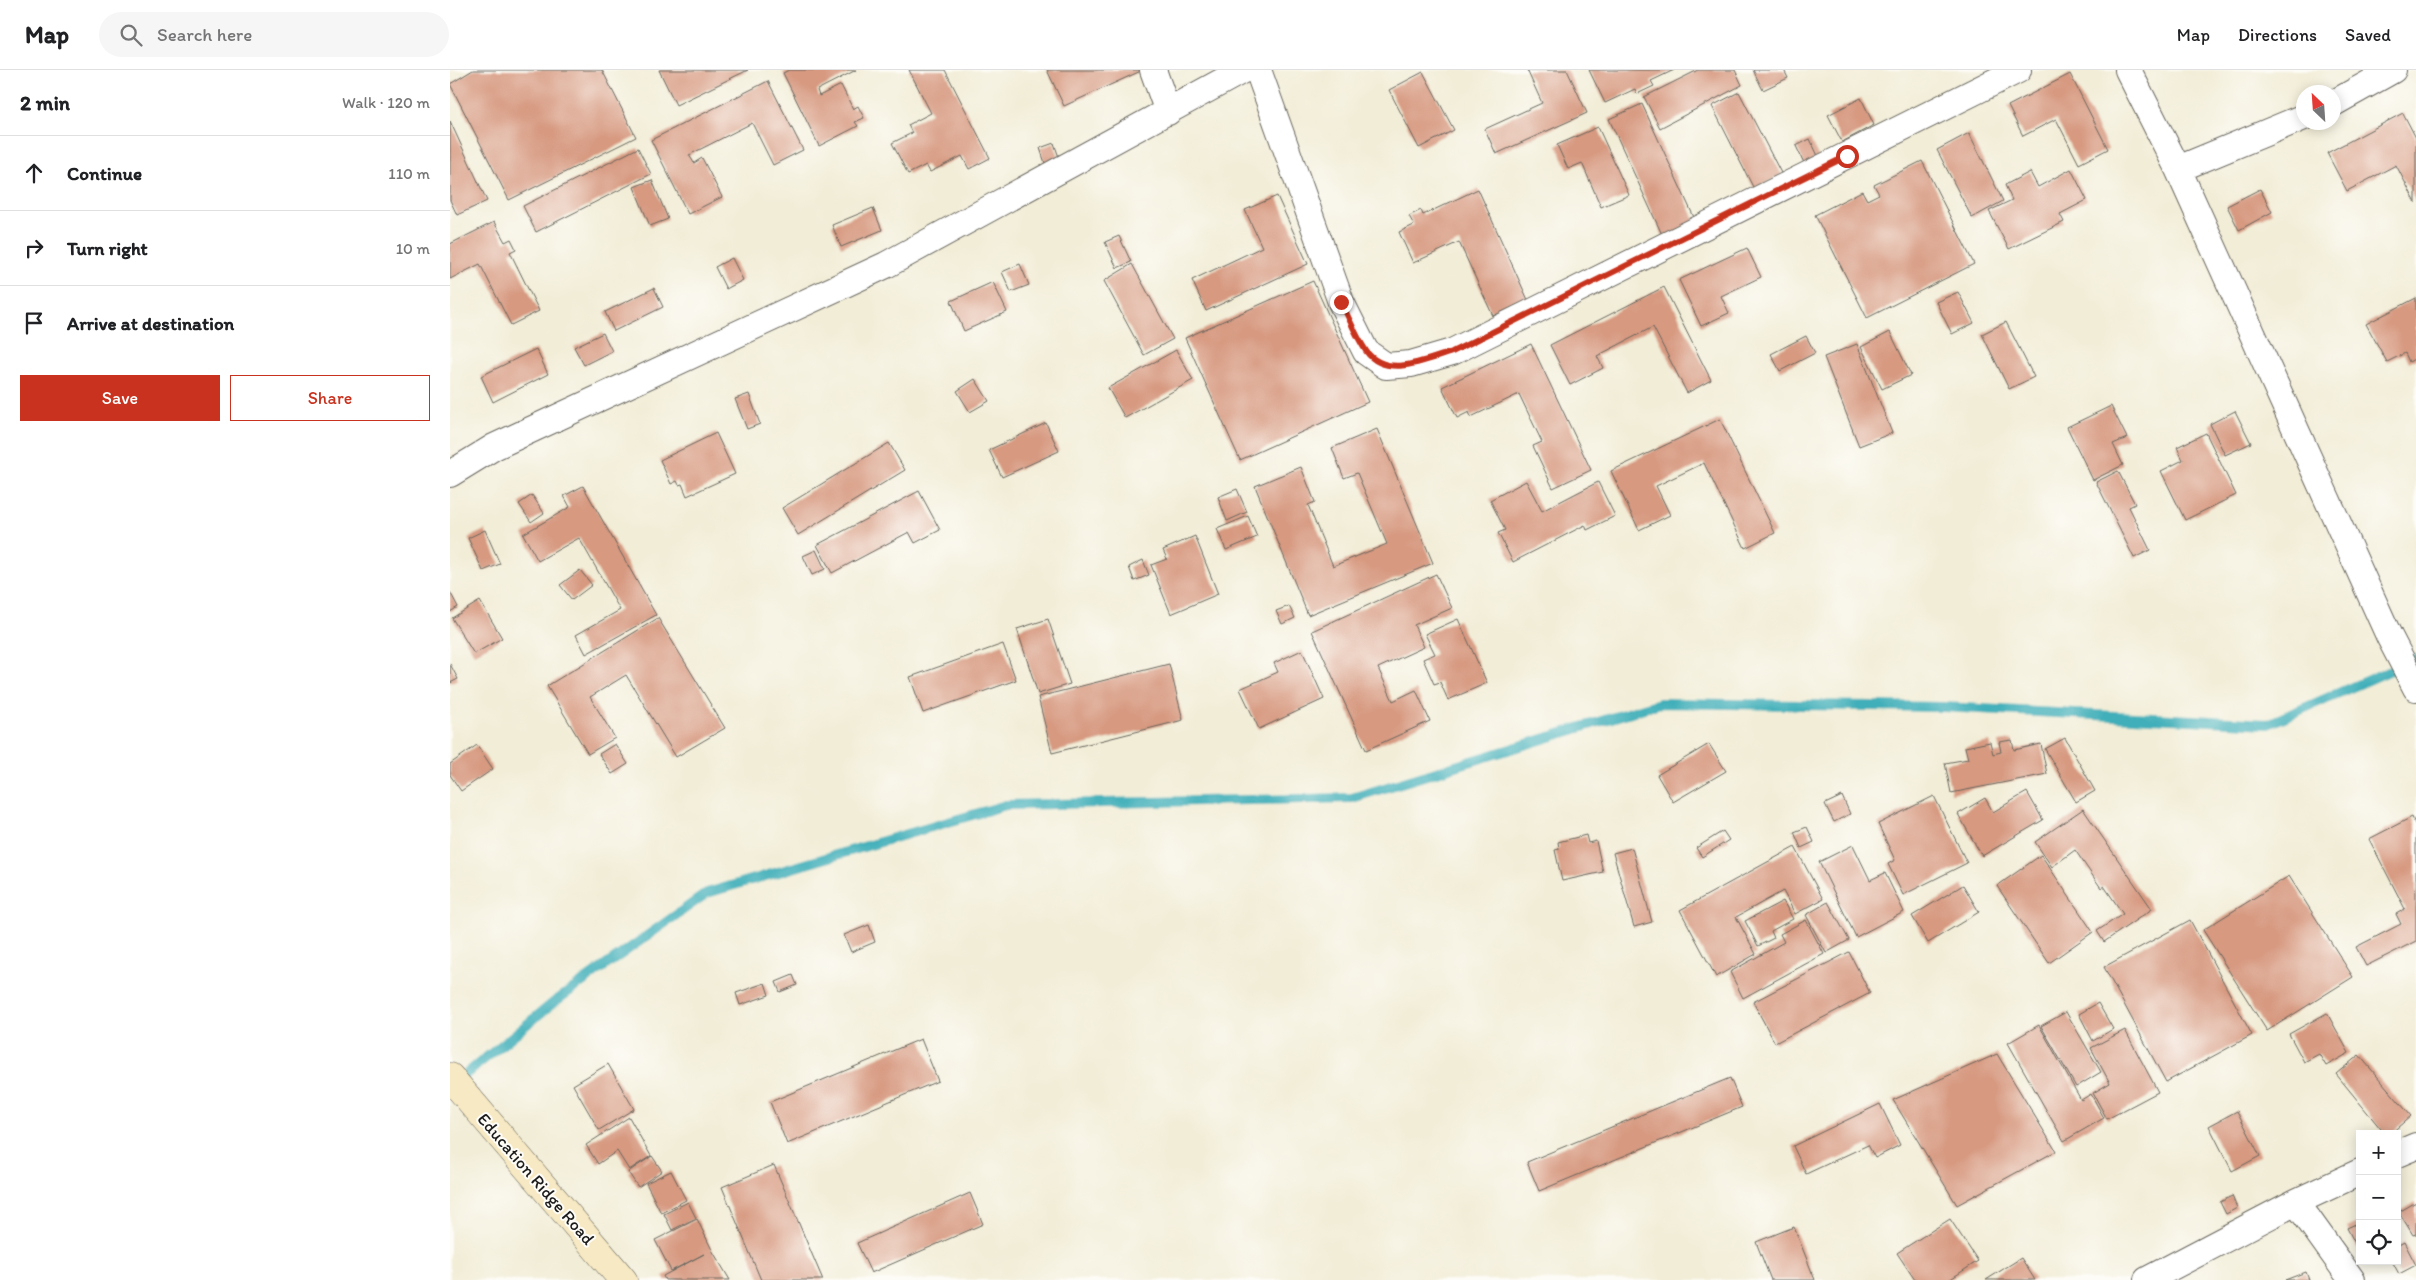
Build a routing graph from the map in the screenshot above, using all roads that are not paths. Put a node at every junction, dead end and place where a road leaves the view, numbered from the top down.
1 (1153, 70) edge
2 (1243, 70) edge
3 (1258, 70) edge
4 (2018, 70) edge
5 (2128, 70) edge
6 (2393, 70) edge
7 (2341, 99) edge
8 (1168, 112) junction
9 (2296, 120) edge
10 (2178, 169) junction
11 (450, 474) edge
12 (2416, 688) edge
13 (450, 1076) edge
14 (2416, 1146) edge
15 (2401, 1152) edge
16 (2356, 1174) edge
17 (2296, 1202) junction
18 (623, 1280) edge
19 (2147, 1280) edge
20 (2352, 1280) edge

1 - 8 street
2 - 8 street
3 - 4 street
5 - 10 street
6 - 7 street
8 - 11 street
9 - 10 street
10 - 12 street
13 - 18 main road, Education Ridge Road
14 - 15 street
16 - 17 street
17 - 19 street
17 - 20 street

